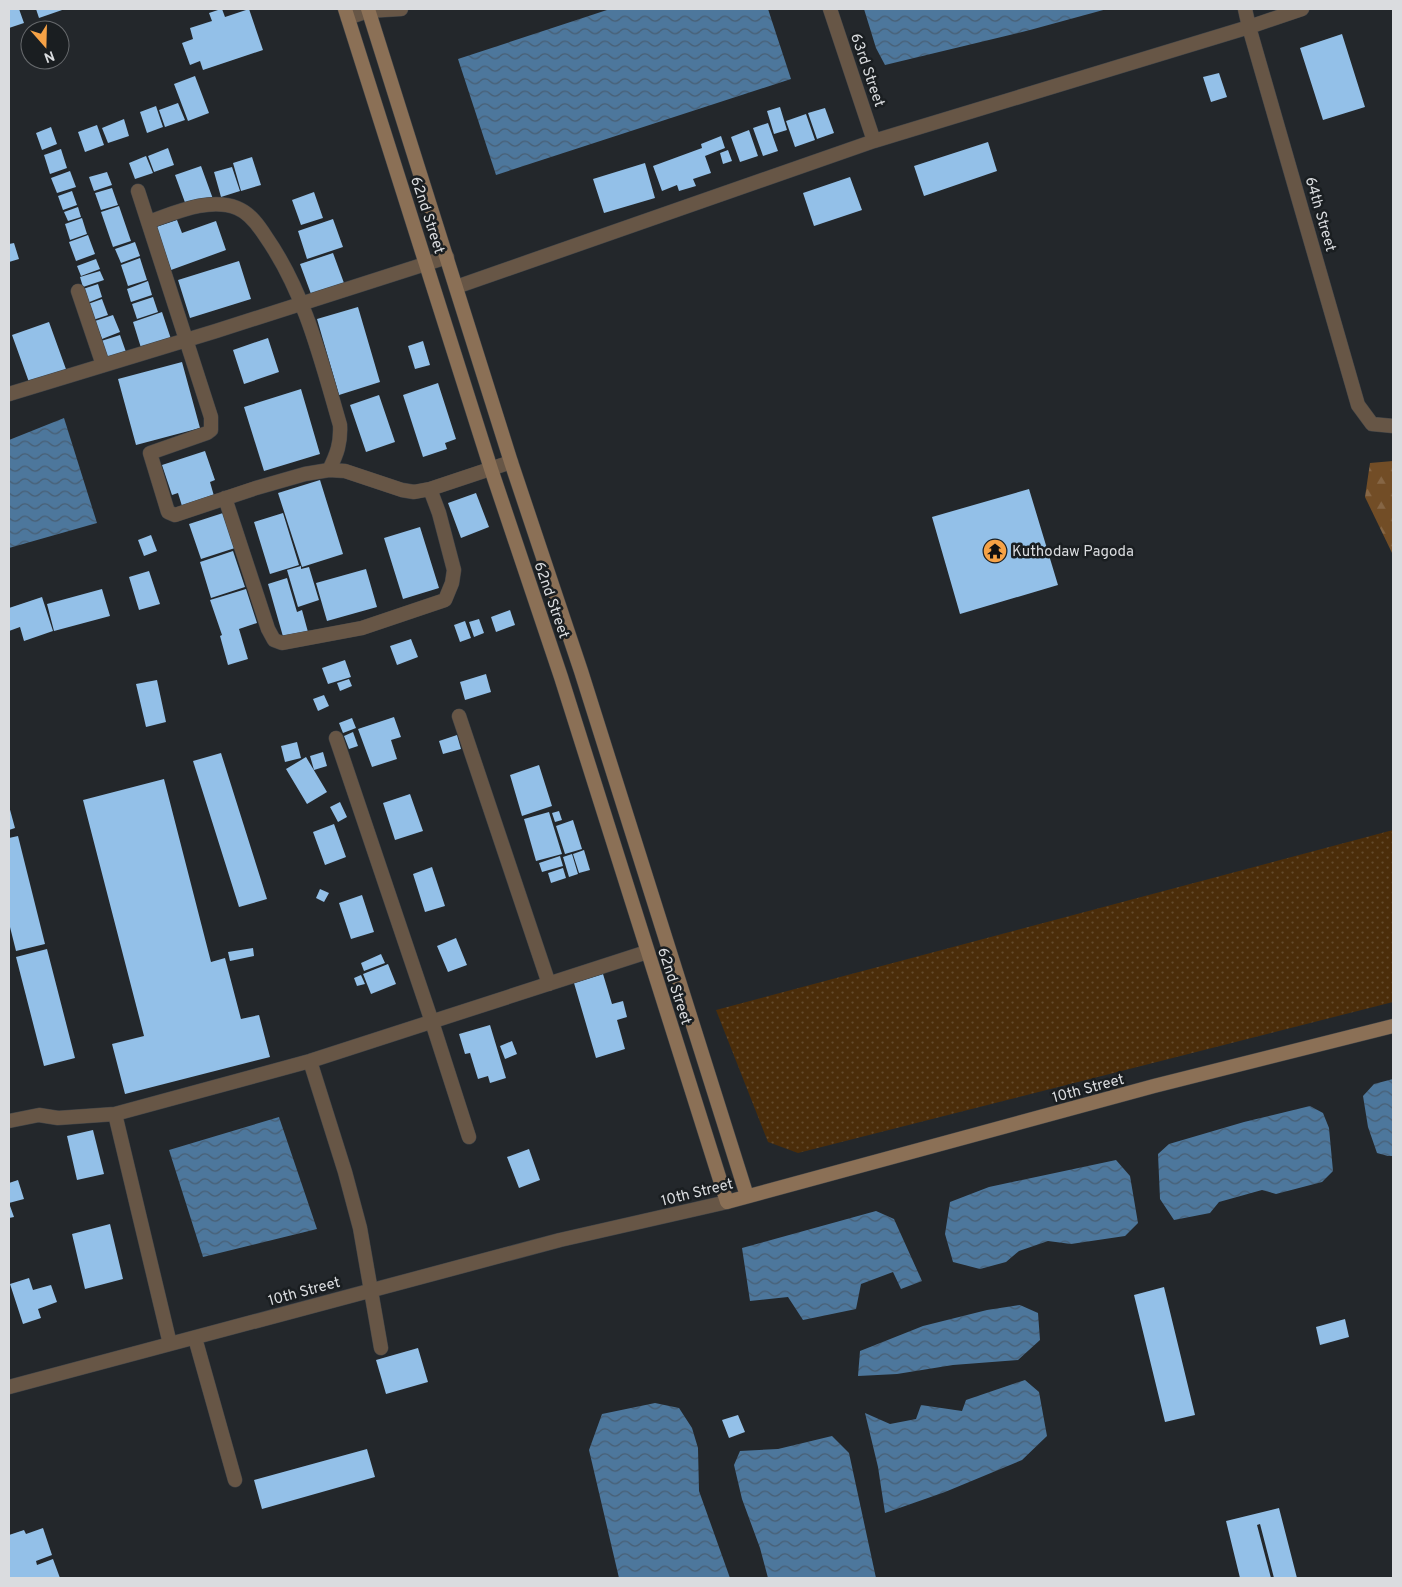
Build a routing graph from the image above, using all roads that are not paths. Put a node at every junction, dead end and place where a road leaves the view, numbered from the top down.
1 (401, 9) edge
2 (830, 9) edge
3 (1245, 9) edge
4 (1302, 9) edge
5 (368, 10) edge
6 (347, 13) edge
7 (1249, 27) junction
8 (874, 141) junction
9 (138, 191) dead end
10 (148, 222) junction
11 (447, 257) junction
12 (427, 264) junction
13 (456, 287) junction
14 (78, 291) dead end
15 (303, 304) junction
16 (187, 340) junction
17 (103, 365) junction
18 (9, 394) edge
19 (1393, 426) edge
20 (511, 462) junction
21 (491, 469) junction
22 (329, 470) junction
23 (430, 489) junction
24 (225, 498) junction
25 (581, 671) junction
26 (561, 677) junction
27 (459, 716) dead end
28 (336, 738) dead end
29 (647, 952) junction
30 (549, 984) junction
31 (432, 1022) junction
32 (1393, 1026) edge
33 (694, 1030) junction
34 (674, 1036) junction
35 (310, 1061) junction
36 (115, 1114) junction
37 (9, 1121) edge
38 (469, 1137) dead end
39 (747, 1196) junction
40 (727, 1202) junction
41 (372, 1290) junction
42 (195, 1338) junction
43 (170, 1344) junction
44 (381, 1348) dead end
45 (9, 1387) edge
46 (235, 1480) dead end

1 - 5 street
2 - 8 street, 63rd Street
3 - 7 street, 64th Street
4 - 7 street
5 - 6 street
5 - 11 main road, 62nd Street
6 - 12 main road, 62nd Street
7 - 8 street
7 - 19 street, 64th Street
8 - 13 street
9 - 10 street
10 - 15 street
10 - 16 street
11 - 12 street
11 - 13 main road, 62nd Street
12 - 15 street
12 - 21 main road, 62nd Street
13 - 20 main road, 62nd Street
14 - 17 street
15 - 16 street
15 - 22 street
16 - 17 street
16 - 24 street
17 - 18 street
20 - 21 street
20 - 25 main road, 62nd Street
21 - 23 street
21 - 26 main road, 62nd Street
22 - 23 street
22 - 24 street
23 - 24 street
25 - 26 main road
25 - 33 main road, 62nd Street
26 - 29 main road, 62nd Street
27 - 30 street
28 - 31 street
29 - 30 street
29 - 34 main road, 62nd Street
30 - 31 street
31 - 35 street
31 - 38 street
32 - 39 main road, 10th Street
33 - 34 main road
33 - 39 main road, 62nd Street
34 - 40 main road, 62nd Street
35 - 36 street
35 - 41 street
36 - 37 street
36 - 43 street
39 - 40 main road, 10th Street
40 - 41 street, 10th Street
41 - 42 street, 10th Street
41 - 44 street
42 - 43 street, 10th Street
42 - 46 street
43 - 45 street, 10th Street

